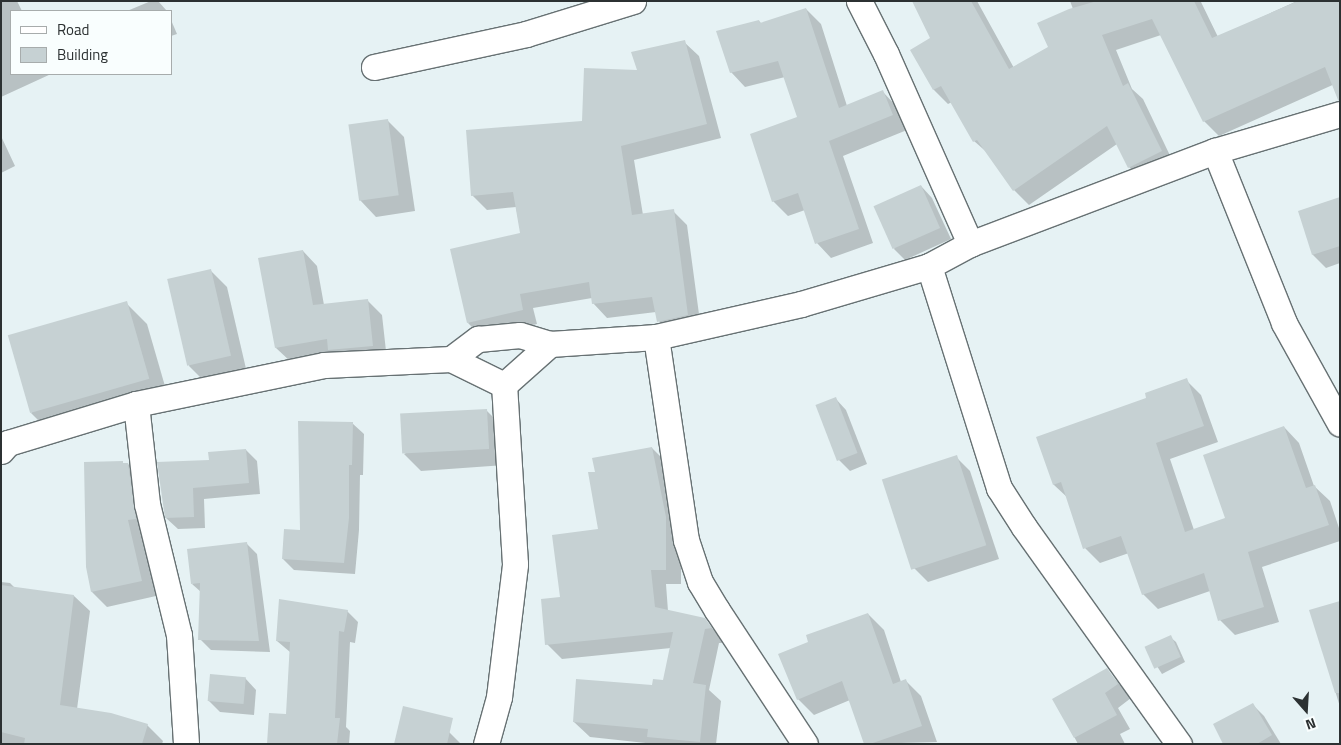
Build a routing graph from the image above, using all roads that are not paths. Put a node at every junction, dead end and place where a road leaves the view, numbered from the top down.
1 (633, 1) edge
2 (859, 1) edge
3 (374, 67) dead end
4 (1340, 114) edge
5 (1215, 151) junction
6 (970, 244) junction
7 (929, 266) junction
8 (656, 338) junction
9 (550, 344) junction
10 (451, 358) junction
11 (504, 385) junction
12 (136, 404) junction
13 (1340, 424) edge
14 (3, 441) edge
15 (186, 744) edge
16 (486, 744) edge
17 (805, 744) edge
18 (1179, 744) edge

1 - 3 street
2 - 6 street
4 - 5 street
5 - 6 street
5 - 13 street
6 - 7 street
7 - 8 street
7 - 18 street
8 - 9 street
8 - 17 street
9 - 10 street
9 - 11 street
10 - 11 street
10 - 12 street
11 - 16 street
12 - 14 street
12 - 15 street

